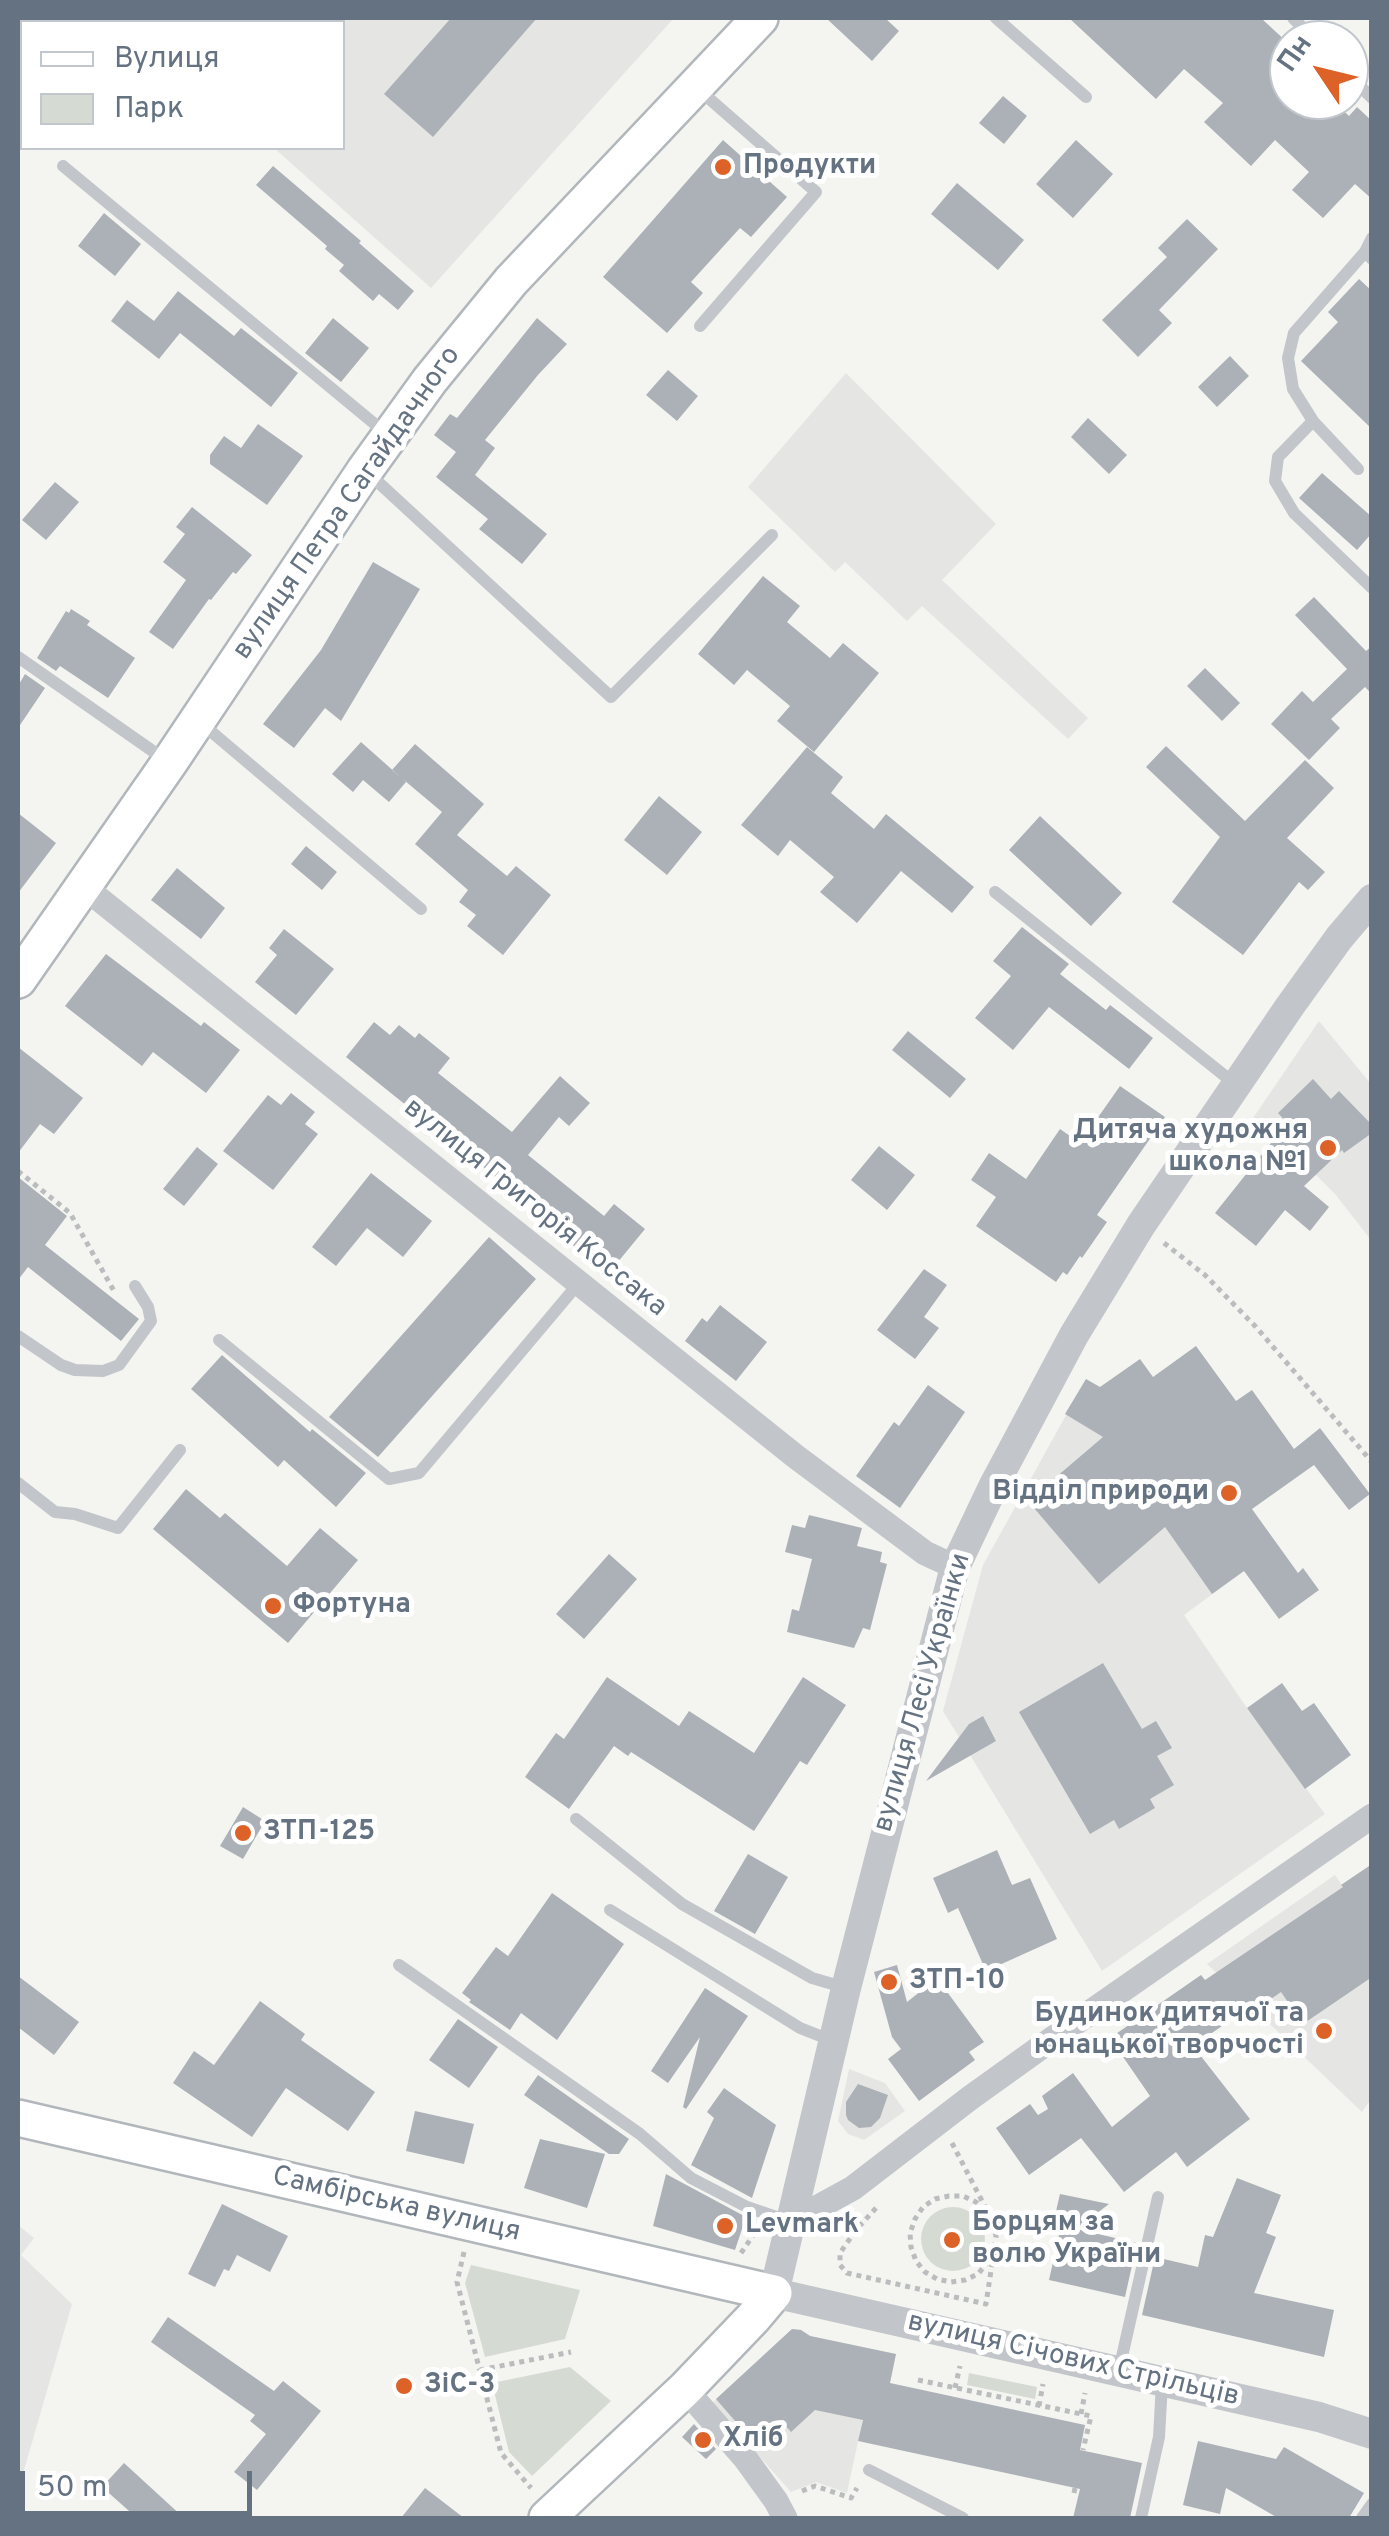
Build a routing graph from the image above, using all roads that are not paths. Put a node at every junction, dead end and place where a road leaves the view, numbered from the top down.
1 (760, 18) edge
2 (996, 18) edge
3 (695, 86) junction
4 (1086, 98) dead end
5 (62, 166) dead end
6 (1372, 238) edge
7 (1368, 256) edge
8 (700, 326) dead end
9 (1312, 422) junction
10 (389, 436) junction
11 (364, 470) junction
12 (1358, 470) dead end
13 (772, 535) dead end
14 (1372, 588) edge
15 (18, 656) edge
16 (198, 720) junction
17 (169, 763) junction
18 (84, 887) junction
19 (995, 892) dead end
20 (1372, 900) edge
21 (421, 909) dead end
22 (18, 980) edge
23 (1236, 1084) junction
24 (578, 1284) junction
25 (135, 1286) dead end
26 (18, 1336) edge
27 (219, 1340) dead end
28 (180, 1450) dead end
29 (20, 1491) edge
30 (956, 1567) junction
31 (1372, 1816) edge
32 (576, 1819) dead end
33 (610, 1910) dead end
34 (400, 1965) dead end
35 (846, 1988) junction
36 (833, 2041) junction
37 (18, 2118) edge
38 (1158, 2197) dead end
39 (791, 2222) junction
40 (774, 2292) junction
41 (1119, 2371) junction
42 (1162, 2380) junction
43 (685, 2389) junction
44 (1372, 2434) edge
45 (869, 2470) road end
46 (1372, 2504) edge
47 (541, 2506) edge
48 (780, 2510) edge
49 (963, 2518) edge
50 (1141, 2518) edge
51 (1362, 2518) edge

1 - 3 main road, вулиця Петра Сагайдачного
2 - 4 lane
3 - 8 lane
3 - 10 main road, вулиця Петра Сагайдачного
5 - 10 lane
6 - 7 lane
7 - 9 lane
9 - 12 lane
9 - 14 lane
10 - 11 main road, вулиця Петра Сагайдачного
11 - 13 lane
11 - 16 main road, вулиця Петра Сагайдачного
15 - 17 lane
16 - 17 main road, вулиця Петра Сагайдачного
16 - 21 lane
17 - 18 main road, вулиця Петра Сагайдачного
18 - 22 main road, вулиця Петра Сагайдачного
18 - 24 street, вулиця Григорія Коссака
19 - 23 lane
20 - 23 street, вулиця Лесі Українки
23 - 30 street, вулиця Лесі Українки
24 - 27 lane
24 - 30 street, вулиця Григорія Коссака
25 - 26 lane
28 - 29 lane
30 - 35 street, вулиця Лесі Українки
31 - 39 street
32 - 35 lane
33 - 36 lane
34 - 39 lane
35 - 36 street, вулиця Лесі Українки
36 - 39 street, вулиця Лесі Українки
37 - 40 main road, Самбірська вулиця
38 - 41 lane
39 - 40 street, вулиця Лесі Українки
40 - 41 street, вулиця Січових Стрільців
40 - 43 main road
41 - 42 street, вулиця Січових Стрільців
42 - 44 street, вулиця Січових Стрільців
42 - 50 lane
43 - 47 main road
43 - 48 street
45 - 49 lane
46 - 51 lane

